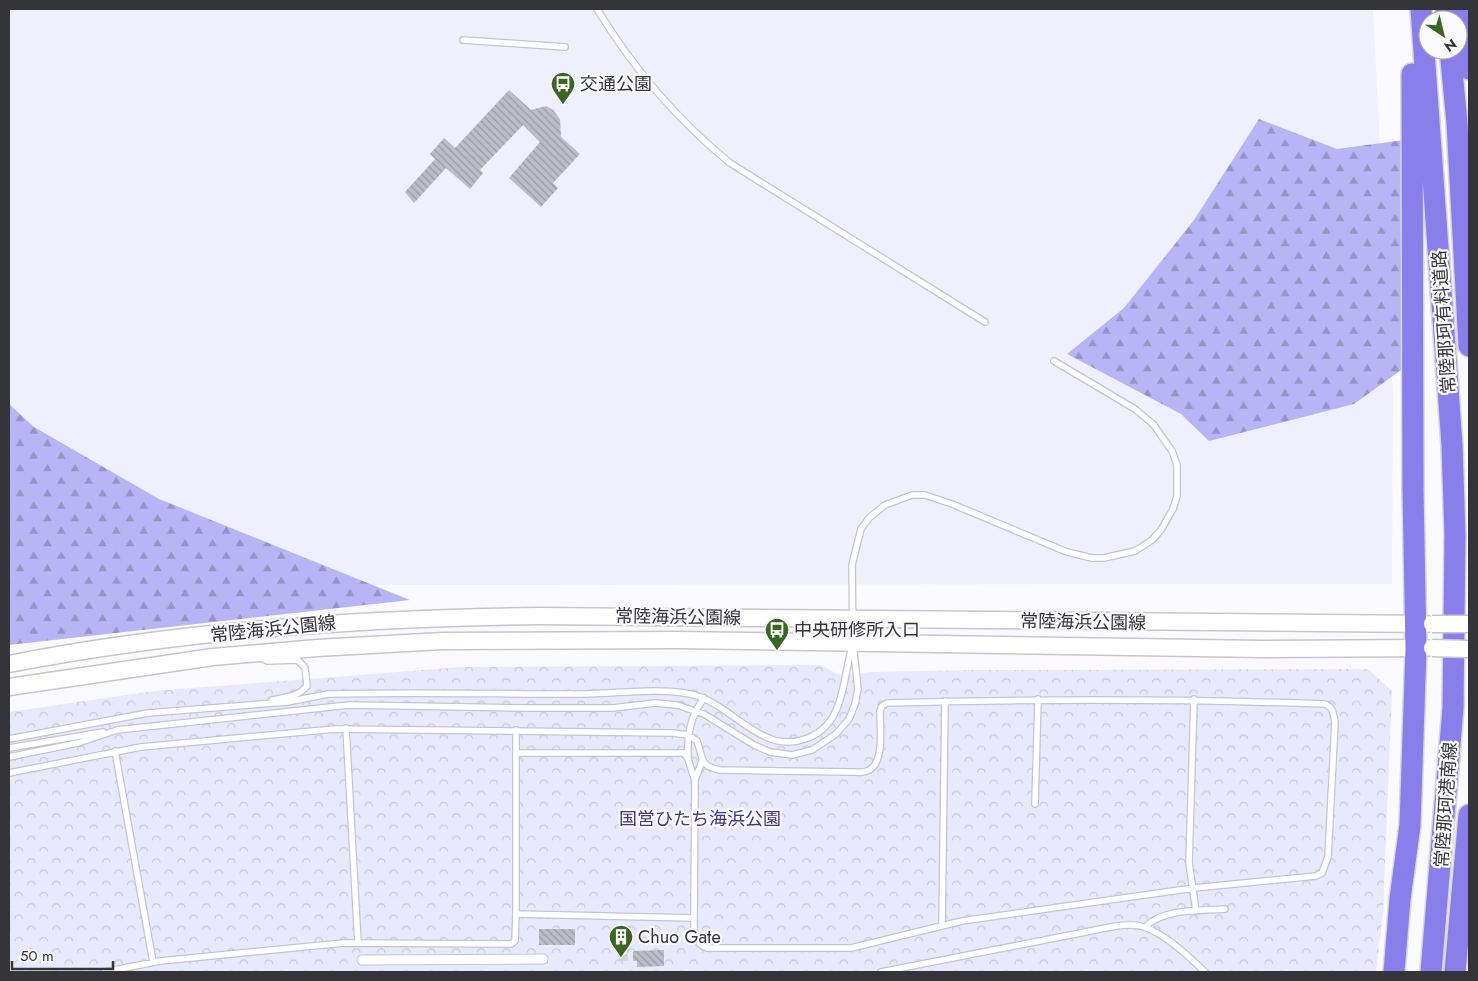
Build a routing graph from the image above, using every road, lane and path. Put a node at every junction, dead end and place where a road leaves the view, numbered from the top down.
1 (597, 9) edge
2 (1409, 9) edge
3 (1421, 9) edge
4 (1460, 9) edge
5 (463, 40) dead end
6 (565, 46) dead end
7 (1451, 60) edge
8 (1469, 69) edge
9 (985, 322) dead end
10 (1469, 346) edge
11 (1054, 361) dead end
12 (853, 619) junction
13 (1424, 624) junction
14 (1464, 637) edge
15 (853, 643) junction
16 (1424, 648) junction
17 (254, 653) junction
18 (9, 664) edge
19 (9, 687) edge
20 (704, 698) junction
21 (1038, 699) junction
22 (1194, 699) junction
23 (945, 701) junction
24 (253, 705) junction
25 (695, 710) junction
26 (346, 728) junction
27 (117, 730) junction
28 (516, 730) junction
29 (688, 735) junction
30 (9, 739) edge
31 (9, 748) edge
32 (115, 752) junction
33 (516, 753) junction
34 (9, 757) edge
35 (688, 759) junction
36 (702, 761) junction
37 (9, 773) edge
38 (695, 781) junction
39 (1035, 804) dead end
40 (1469, 815) edge
41 (1194, 888) junction
42 (1225, 909) dead end
43 (1196, 911) junction
44 (516, 914) junction
45 (694, 918) junction
46 (942, 925) junction
47 (1145, 927) junction
48 (358, 943) junction
49 (543, 959) dead end
50 (362, 960) dead end
51 (153, 962) junction
52 (104, 972) edge
53 (881, 972) edge
54 (1205, 972) edge
55 (1394, 972) edge
56 (1431, 972) edge
57 (1455, 972) edge

1 - 9 lane
2 - 13 highway
3 - 14 highway, 常陸那珂有料道路
4 - 8 highway
5 - 6 lane
7 - 10 highway, 常陸那珂有料道路
11 - 12 lane
12 - 13 main road, 常陸海浜公園線
12 - 15 lane
12 - 18 main road, 常陸海浜公園線
13 - 14 main road, 常陸海浜公園線, bridge
13 - 16 highway
14 - 16 main road, 常陸海浜公園線, bridge
14 - 56 highway, 常陸那珂港南線
15 - 16 main road, 常陸海浜公園線
15 - 17 main road, 常陸海浜公園線
15 - 20 lane
15 - 25 lane
16 - 55 highway
17 - 19 main road, 常陸海浜公園線
17 - 24 lane
20 - 24 lane
20 - 25 lane
21 - 22 lane
21 - 23 lane
21 - 39 lane
22 - 41 lane
22 - 41 lane
23 - 36 lane
23 - 46 lane
24 - 30 lane
25 - 27 lane
25 - 29 lane
26 - 28 lane
26 - 32 lane
26 - 48 lane
27 - 31 lane
27 - 34 lane
28 - 29 lane
28 - 33 lane
29 - 35 lane
29 - 36 lane
32 - 37 lane
32 - 51 lane
33 - 35 lane
33 - 44 lane
35 - 38 lane
36 - 38 lane
38 - 45 lane
40 - 57 highway, 常陸那珂港南線
41 - 43 lane
41 - 46 lane
42 - 43 lane
43 - 47 lane
44 - 45 lane
44 - 48 lane
45 - 46 lane
47 - 53 lane
47 - 54 lane
48 - 51 lane
49 - 50 street
51 - 52 lane

